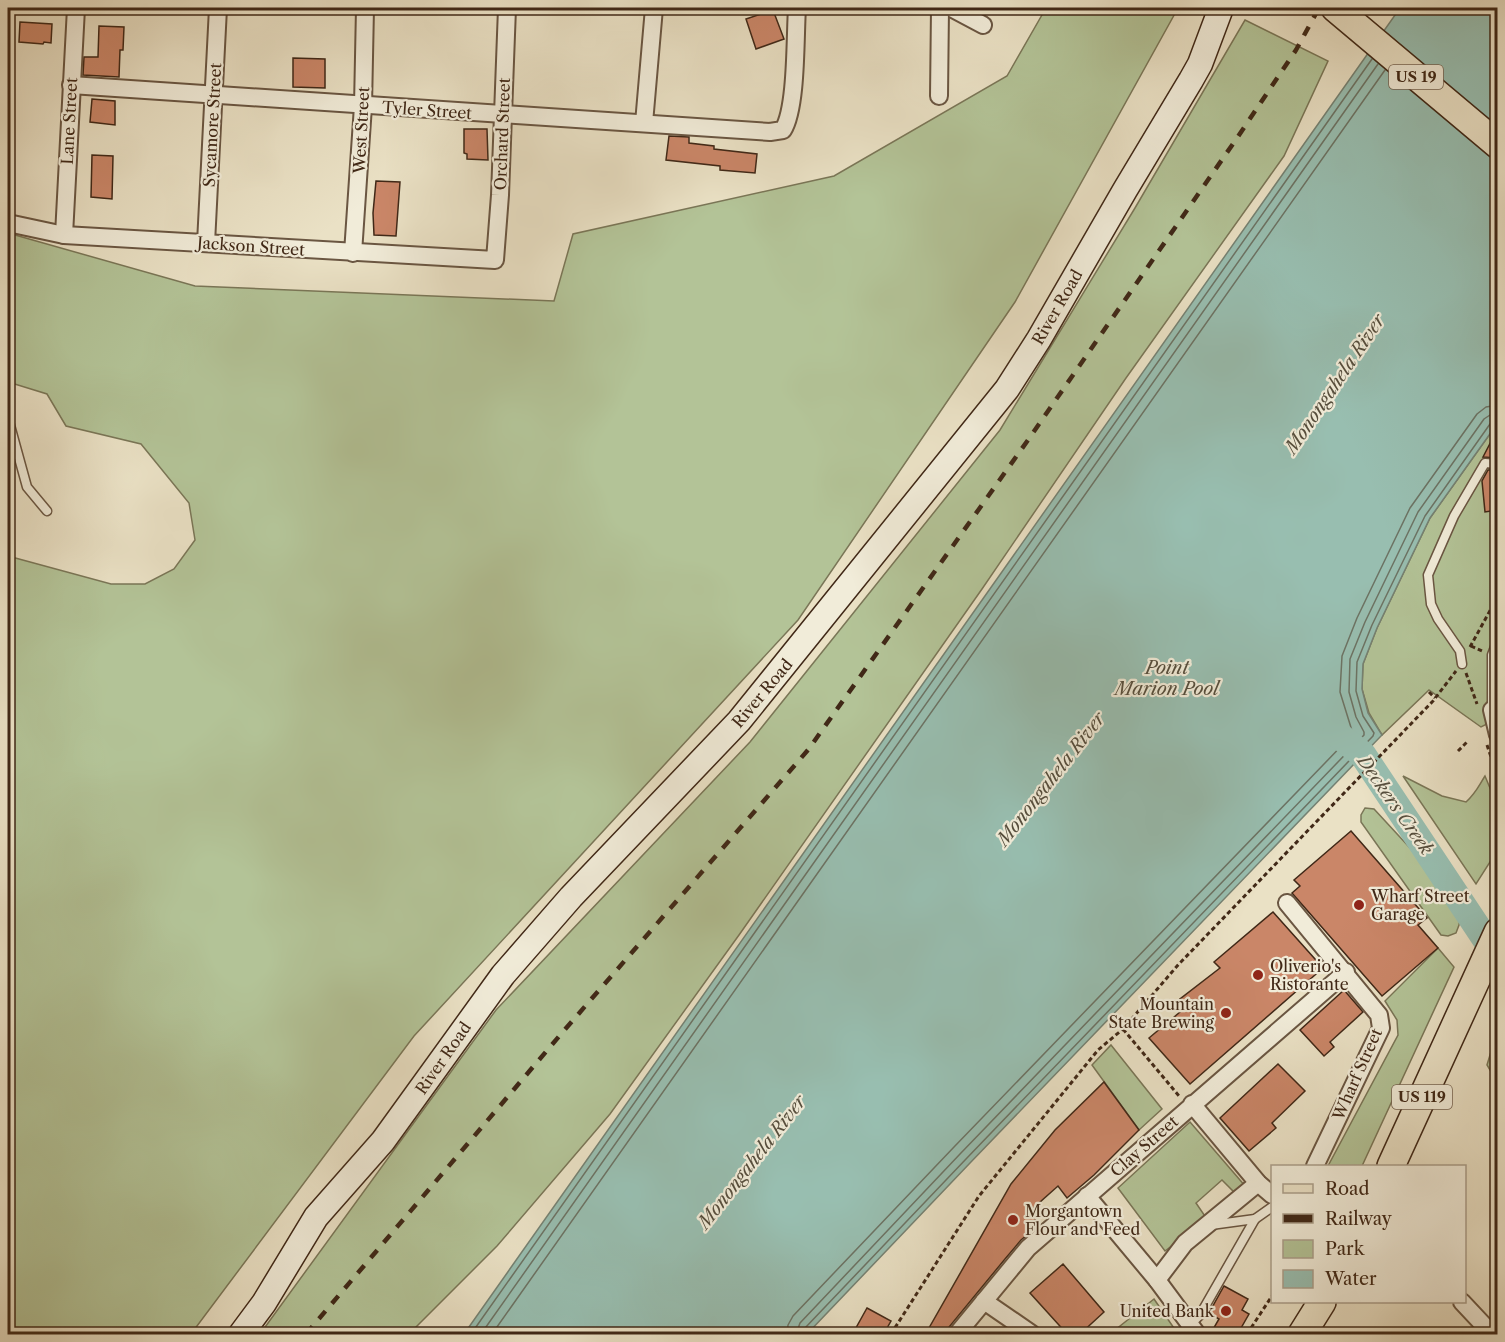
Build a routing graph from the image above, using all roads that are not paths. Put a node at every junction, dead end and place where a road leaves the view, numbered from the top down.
1 (76, 8) edge
2 (218, 8) edge
3 (365, 8) edge
4 (507, 8) edge
5 (654, 8) edge
6 (797, 8) edge
7 (940, 8) edge
8 (951, 8) edge
9 (1221, 8) edge
10 (1335, 8) edge
11 (983, 25) dead end
12 (71, 85) junction
13 (213, 94) junction
14 (939, 96) dead end
15 (363, 106) junction
16 (504, 114) junction
17 (644, 123) junction
18 (1497, 145) edge
19 (8, 223) edge
20 (64, 235) junction
21 (206, 243) junction
22 (354, 253) junction
23 (495, 260) joint
24 (8, 418) edge
25 (1497, 464) edge
26 (47, 511) dead end
27 (1497, 639) edge
28 (1462, 664) road end
29 (1485, 711) joint
30 (1492, 739) edge
31 (1287, 903) dead end
32 (1497, 932) edge
33 (1346, 972) junction
34 (1192, 1104) junction
35 (1316, 1165) edge
36 (1392, 1165) edge
37 (1258, 1183) junction
38 (1271, 1194) edge
39 (1087, 1196) junction
40 (1271, 1208) edge
41 (1256, 1219) junction
42 (1206, 1225) junction
43 (1157, 1280) junction
44 (984, 1301) junction
45 (1321, 1303) edge
46 (1463, 1303) edge
47 (1194, 1330) edge
48 (241, 1335) edge
49 (957, 1335) edge
50 (1032, 1335) edge
51 (1302, 1335) edge
52 (1492, 1335) edge

1 - 12 street, Lane Street
2 - 13 street, Sycamore Street
3 - 15 street, West Street
4 - 16 street, Orchard Street
5 - 17 street
6 - 17 street, Tyler Street
7 - 14 street
8 - 11 street
9 - 48 street, River Road
10 - 18 main road, US 19
12 - 13 street, Tyler Street
12 - 20 street, Lane Street
13 - 15 street, Tyler Street
13 - 21 street, Sycamore Street
15 - 16 street, Tyler Street
15 - 22 street, West Street
16 - 17 street, Tyler Street
16 - 23 street, Orchard Street
19 - 20 street, Jackson Street
20 - 21 street, Jackson Street
21 - 22 street, Jackson Street
22 - 23 street, Jackson Street
24 - 26 lane
25 - 28 lane
27 - 29 lane
29 - 30 street
31 - 33 street, Wharf Street
32 - 36 main road, US 119
33 - 34 street, Clay Street
33 - 35 street, Wharf Street
34 - 37 street
34 - 39 street, Clay Street
37 - 38 street
37 - 42 street
39 - 43 street
39 - 44 street, Clay Street
40 - 41 lane
41 - 42 lane
41 - 47 lane
42 - 43 street
43 - 47 street
44 - 49 street, Clay Street
44 - 50 street
45 - 51 main road
46 - 52 street

